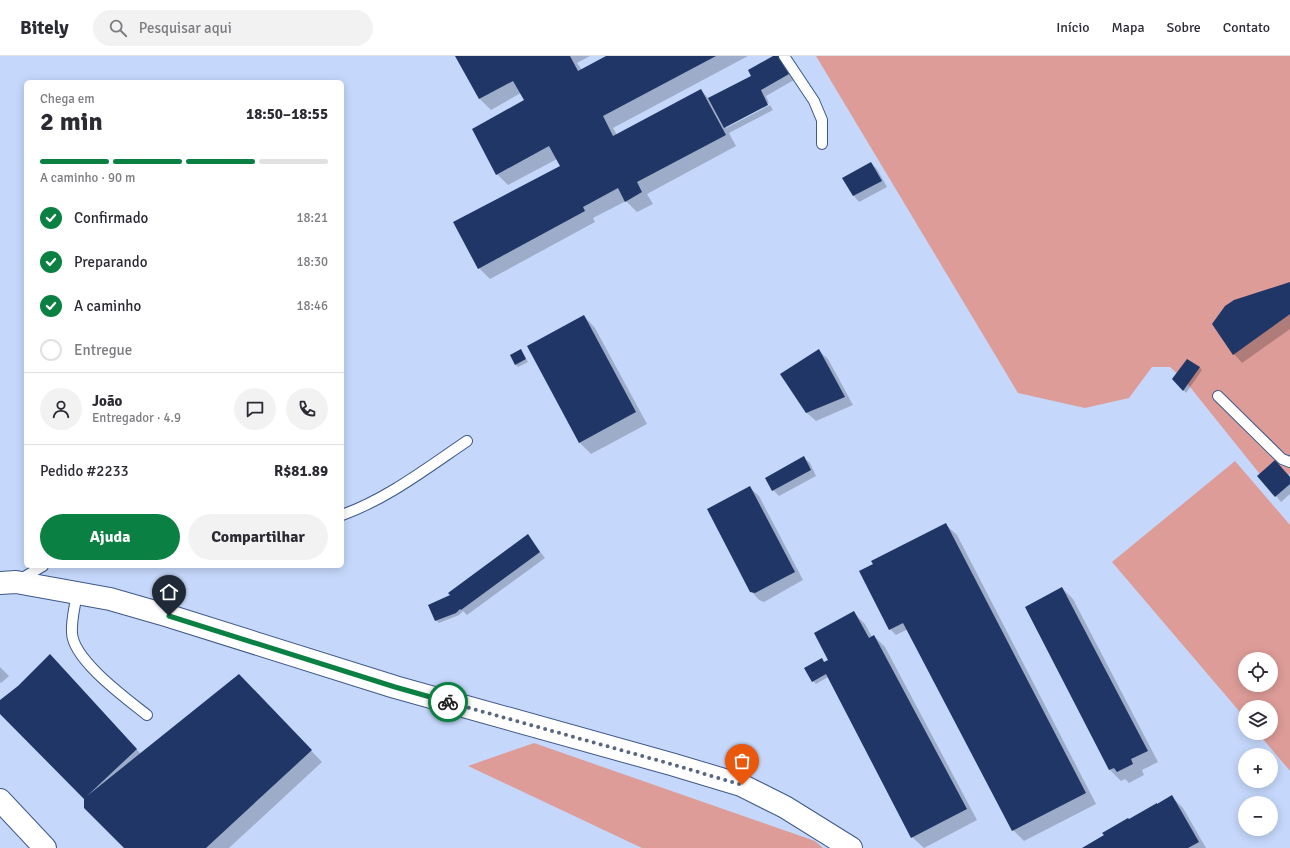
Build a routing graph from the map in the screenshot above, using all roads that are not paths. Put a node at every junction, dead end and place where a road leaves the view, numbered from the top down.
1 (784, 56) edge
2 (822, 144) dead end
3 (1218, 396) dead end
4 (467, 441) dead end
5 (1290, 462) edge
6 (344, 514) edge
7 (39, 568) edge
8 (8, 583) edge
9 (77, 593) junction
10 (147, 715) dead end
11 (0, 800) edge
12 (45, 848) edge
13 (851, 848) edge

1 - 2 lane
3 - 5 lane
4 - 6 lane
7 - 8 lane
8 - 9 main road
9 - 10 lane
9 - 13 main road
11 - 12 main road

